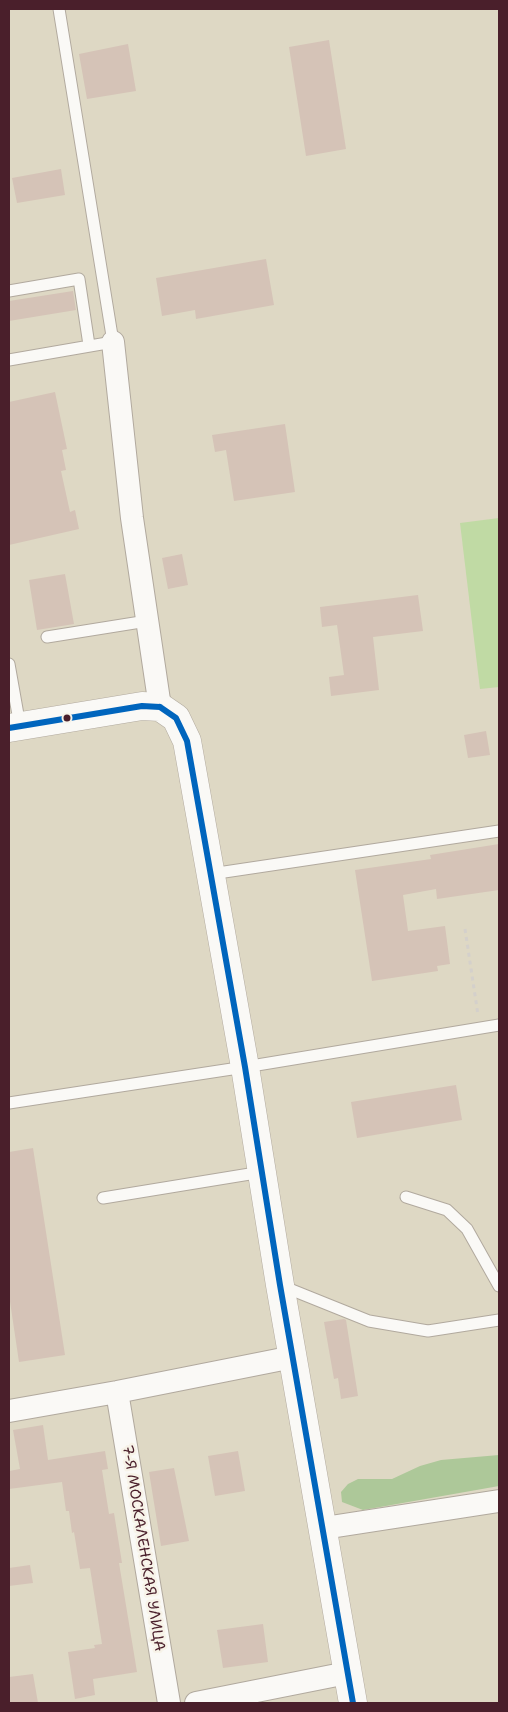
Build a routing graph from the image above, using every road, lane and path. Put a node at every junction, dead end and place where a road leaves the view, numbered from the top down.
1 (59, 9) edge
2 (9, 291) edge
3 (113, 342) junction
4 (89, 346) junction
5 (9, 360) edge
6 (147, 621) junction
7 (47, 637) dead end
8 (9, 664) edge
9 (160, 707) junction
10 (14, 727) edge
11 (499, 831) edge
12 (211, 874) junction
13 (465, 929) dead end
14 (499, 1025) edge
15 (480, 1028) junction
16 (245, 1067) junction
17 (9, 1103) edge
18 (262, 1172) junction
19 (406, 1196) dead end
20 (103, 1198) dead end
21 (280, 1285) junction
22 (499, 1286) edge
23 (499, 1320) edge
24 (293, 1357) junction
25 (117, 1392) junction
26 (9, 1411) edge
27 (499, 1501) edge
28 (324, 1528) junction
29 (347, 1673) junction
30 (169, 1703) edge
31 (196, 1703) edge
32 (352, 1703) edge

1 - 3 lane
2 - 4 lane
3 - 4 lane
3 - 6 street
4 - 5 lane
6 - 7 lane
6 - 9 street
8 - 10 lane
9 - 10 street
9 - 12 street
11 - 12 lane
12 - 16 street
13 - 15 path
14 - 15 lane
15 - 16 lane
16 - 17 lane
16 - 18 street
18 - 20 lane
18 - 21 street
19 - 22 lane
21 - 23 lane
21 - 24 street
24 - 25 street
24 - 28 street
25 - 26 street
25 - 30 street, 7-Я МОСКАЛЕНСКАЯ УЛИЦА
27 - 28 street
28 - 29 street
29 - 31 street
29 - 32 street

